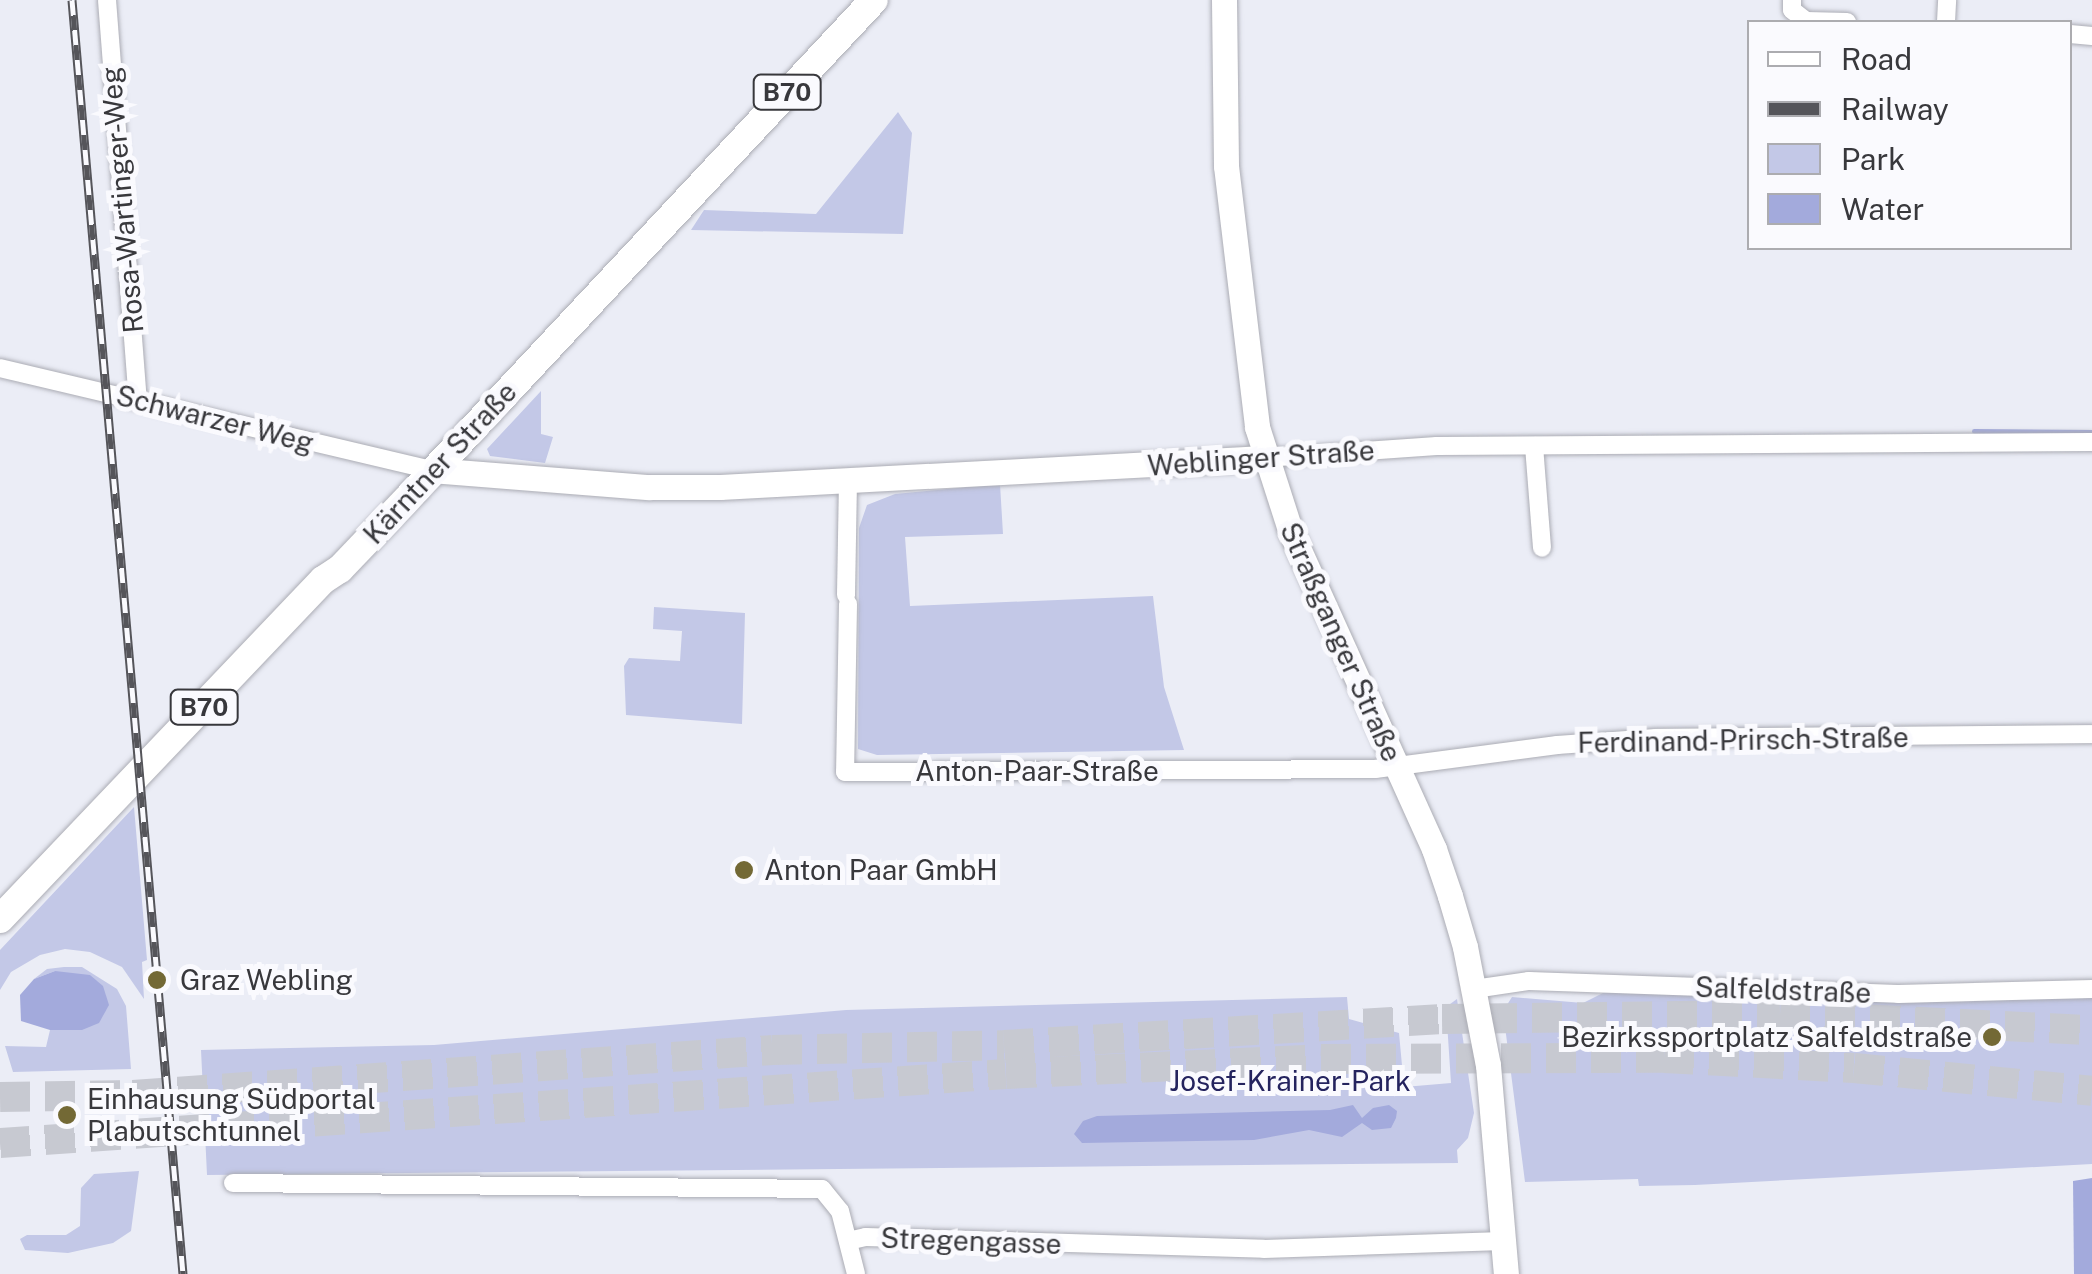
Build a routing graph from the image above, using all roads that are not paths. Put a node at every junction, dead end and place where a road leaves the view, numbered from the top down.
1 (106, 0) edge
2 (874, 0) edge
3 (1224, 0) edge
4 (1792, 0) edge
5 (1805, 20) edge
6 (0, 356) edge
7 (7, 369) edge
8 (138, 400) junction
9 (2092, 442) edge
10 (1534, 446) junction
11 (1264, 458) junction
12 (430, 470) junction
13 (848, 482) junction
14 (1542, 548) dead end
15 (2092, 734) edge
16 (1396, 766) junction
17 (0, 919) edge
18 (1474, 988) junction
19 (2092, 989) edge
20 (233, 1183) dead end
21 (848, 1241) junction
22 (1504, 1241) junction
23 (856, 1274) edge
24 (1506, 1274) edge

1 - 8 street, Rosa-Wartinger-Weg
2 - 12 main road, Kärntner Straße / B70
3 - 11 street, Straßganger Straße
4 - 5 street
6 - 7 street
7 - 8 street, Schwarzer Weg
8 - 12 street, Schwarzer Weg
9 - 10 street, Weblinger Straße
10 - 11 street, Weblinger Straße
10 - 14 street
11 - 13 street, Weblinger Straße
11 - 16 street, Straßganger Straße
12 - 13 street, Weblinger Straße
12 - 17 main road, Kärntner Straße / B70
13 - 16 street, Anton-Paar-Straße
15 - 16 street, Ferdinand-Prirsch-Straße
16 - 18 street, Straßganger Straße
18 - 19 street, Salfeldstraße
18 - 22 street, Straßganger Straße
20 - 21 street, Stregengasse
21 - 22 street, Stregengasse
21 - 23 street
22 - 24 street, Straßganger Straße

